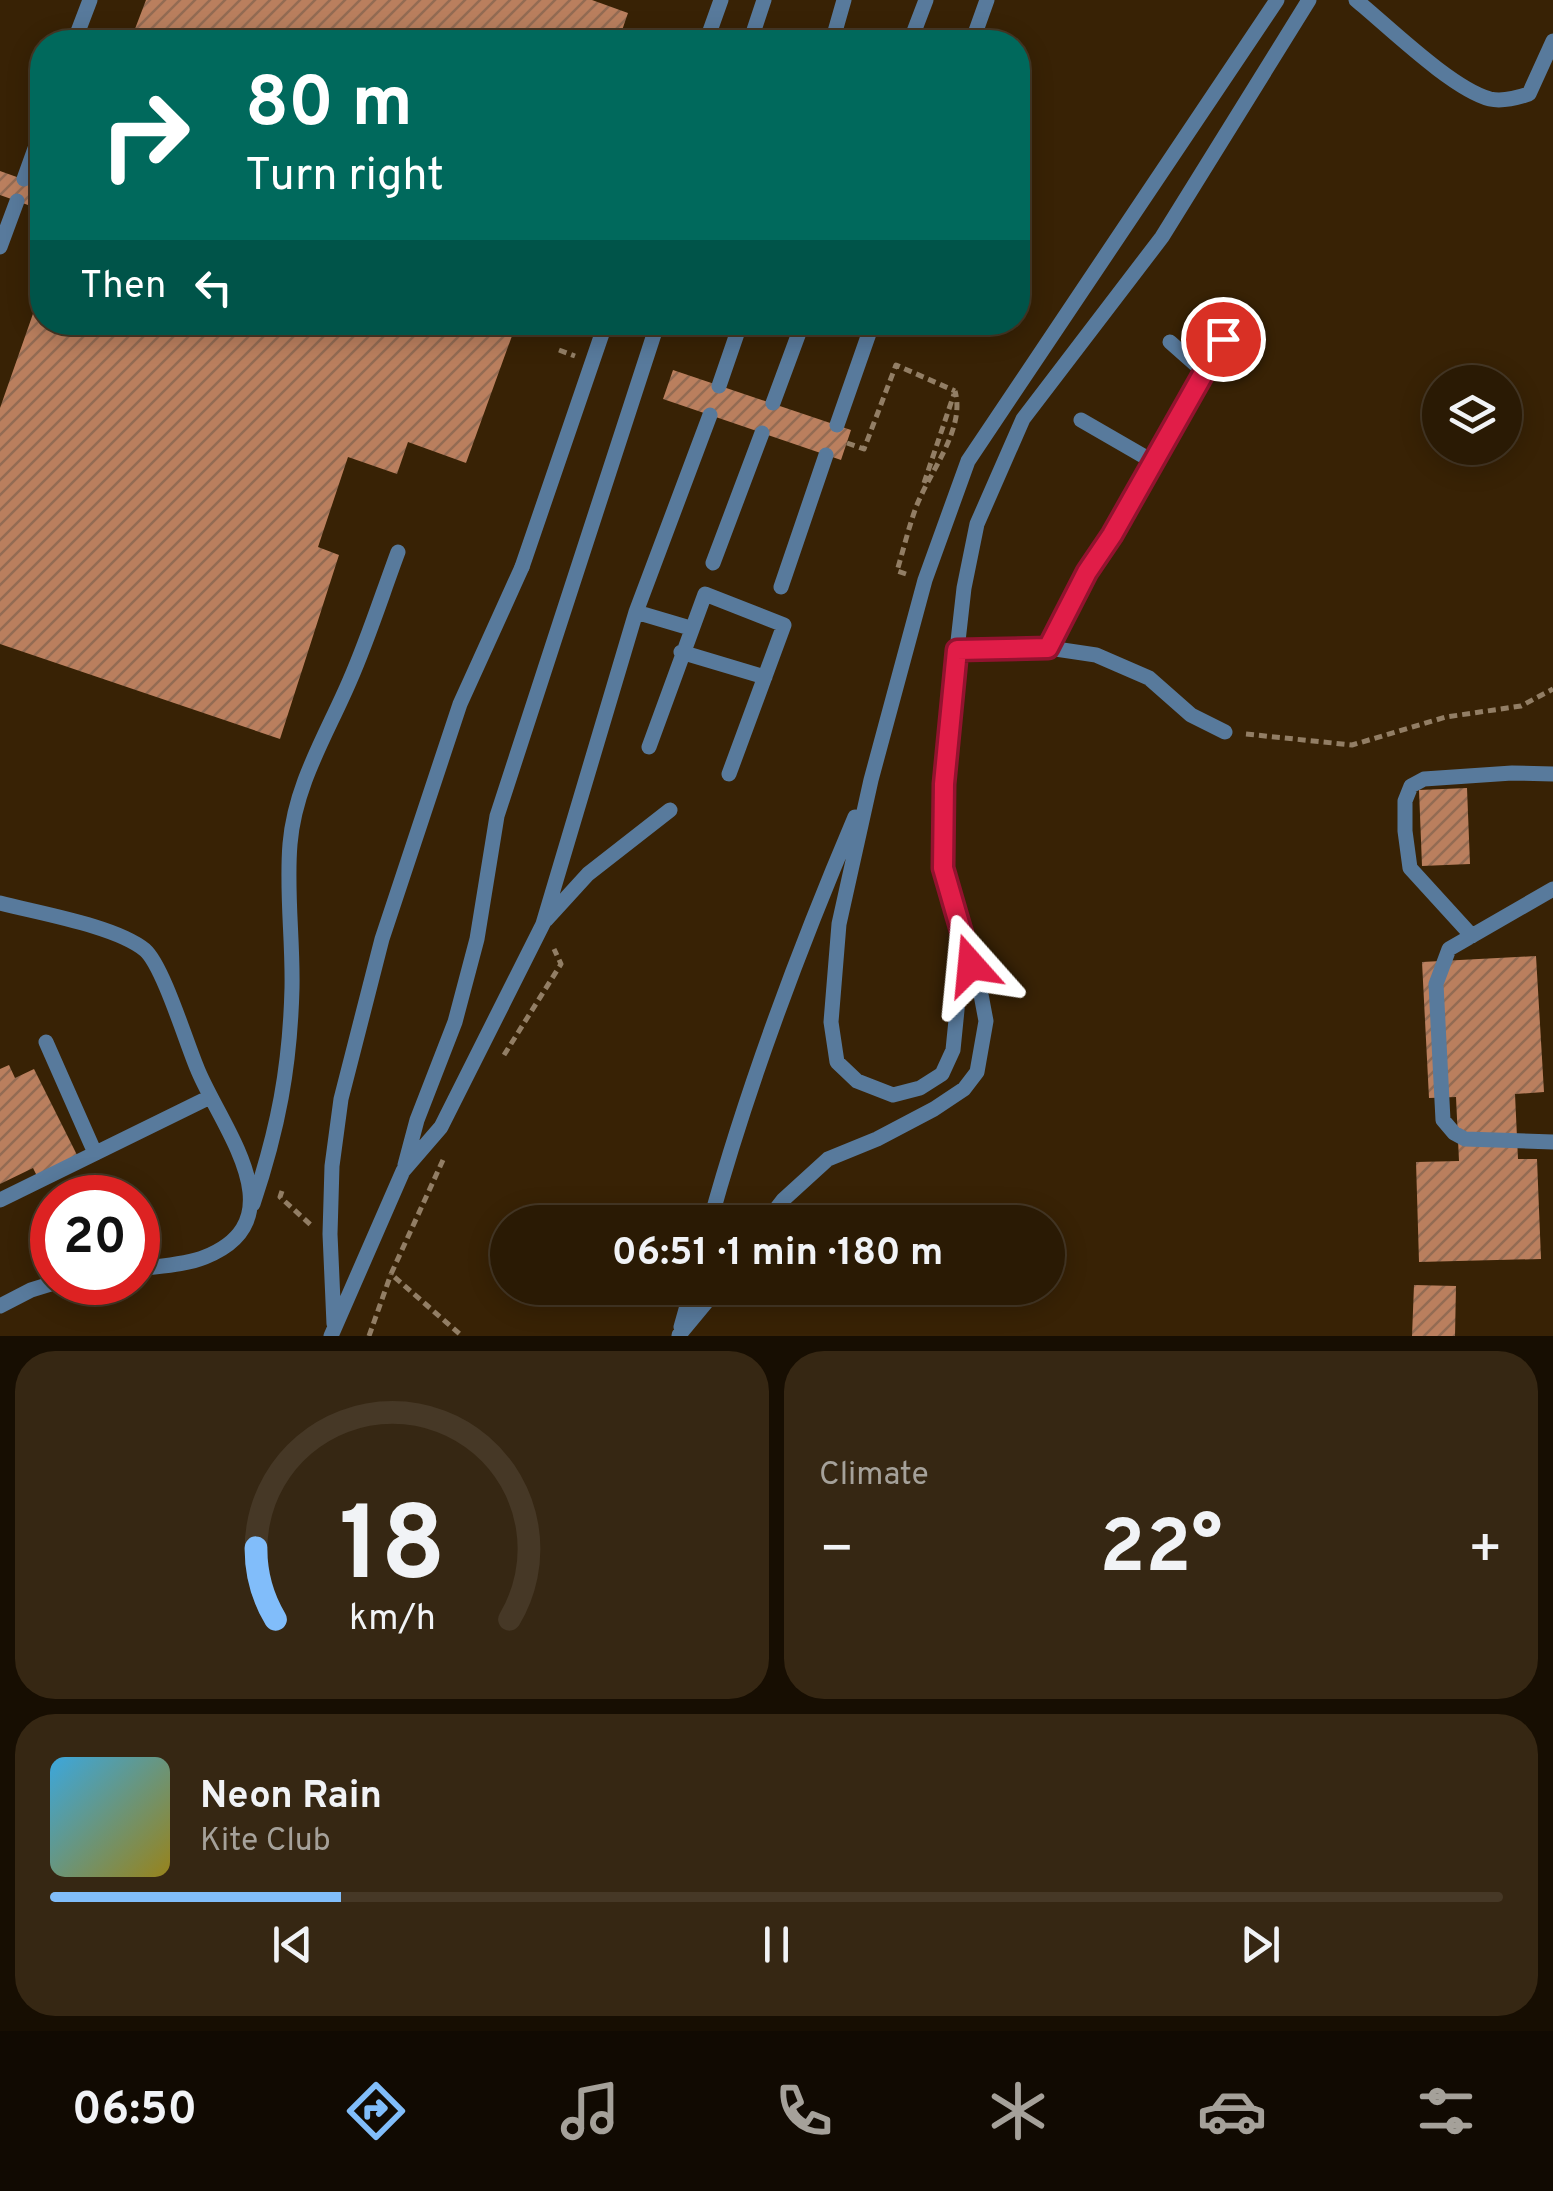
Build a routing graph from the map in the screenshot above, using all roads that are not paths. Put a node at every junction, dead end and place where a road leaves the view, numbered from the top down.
1 (90, 0) edge
2 (722, 0) edge
3 (764, 0) edge
4 (844, 0) edge
5 (926, 0) edge
6 (987, 0) edge
7 (1277, 0) edge
8 (1308, 0) edge
9 (1356, 0) edge
10 (79, 30) edge
11 (711, 30) edge
12 (754, 30) edge
13 (835, 30) edge
14 (915, 30) edge
15 (976, 30) edge
16 (1553, 41) edge
17 (30, 162) edge
18 (24, 179) dead end
19 (17, 201) dead end
20 (0, 247) edge
21 (602, 335) edge
22 (654, 335) edge
23 (737, 335) edge
24 (799, 335) edge
25 (868, 335) edge
26 (1223, 339) dead end
27 (1170, 342) dead end
28 (1204, 372) junction
29 (720, 386) dead end
30 (773, 404) dead end
31 (710, 416) dead end
32 (1081, 420) dead end
33 (836, 425) dead end
34 (762, 433) dead end
35 (826, 455) dead end
36 (1152, 461) junction
37 (398, 552) dead end
38 (713, 562) dead end
39 (781, 587) dead end
40 (636, 612) junction
41 (690, 628) junction
42 (1048, 648) junction
43 (957, 650) junction
44 (682, 652) junction
45 (765, 678) junction
46 (1224, 732) road end
47 (649, 747) dead end
48 (729, 774) dead end
49 (1553, 774) edge
50 (871, 780) junction
51 (670, 810) dead end
52 (1553, 889) edge
53 (0, 903) edge
54 (543, 924) junction
55 (1472, 936) junction
56 (963, 946) junction
57 (46, 1042) dead end
58 (210, 1097) junction
59 (1553, 1142) edge
60 (95, 1153) junction
61 (403, 1172) junction
62 (0, 1200) edge
63 (252, 1204) junction
64 (715, 1205) edge
65 (778, 1205) edge
66 (160, 1265) edge
67 (30, 1291) edge
68 (687, 1305) edge
69 (704, 1305) edge
70 (0, 1306) edge
71 (332, 1332) edge
72 (679, 1335) edge

1 - 10 lane
2 - 11 lane
3 - 12 lane
4 - 13 lane
5 - 14 lane
6 - 15 lane
7 - 50 lane
8 - 43 lane
9 - 16 lane
17 - 18 lane
19 - 20 lane
21 - 71 lane, bridge
22 - 61 lane
23 - 29 lane
24 - 30 lane
25 - 33 lane
26 - 28 lane
27 - 28 lane
28 - 36 lane
31 - 40 lane
32 - 36 lane
34 - 38 lane
35 - 39 lane
36 - 42 lane
37 - 63 lane
40 - 41 lane
40 - 54 lane
41 - 44 lane
41 - 45 lane
42 - 43 lane
42 - 46 lane
43 - 56 lane
44 - 45 lane
44 - 47 lane
45 - 48 lane
49 - 55 lane
50 - 56 lane
50 - 64 lane
51 - 54 lane
52 - 55 lane
53 - 58 lane
54 - 61 lane
55 - 59 lane
56 - 65 lane
57 - 60 lane
58 - 60 lane
58 - 63 lane
60 - 62 lane
61 - 71 lane
63 - 66 lane
67 - 70 lane
68 - 72 lane
69 - 72 lane

